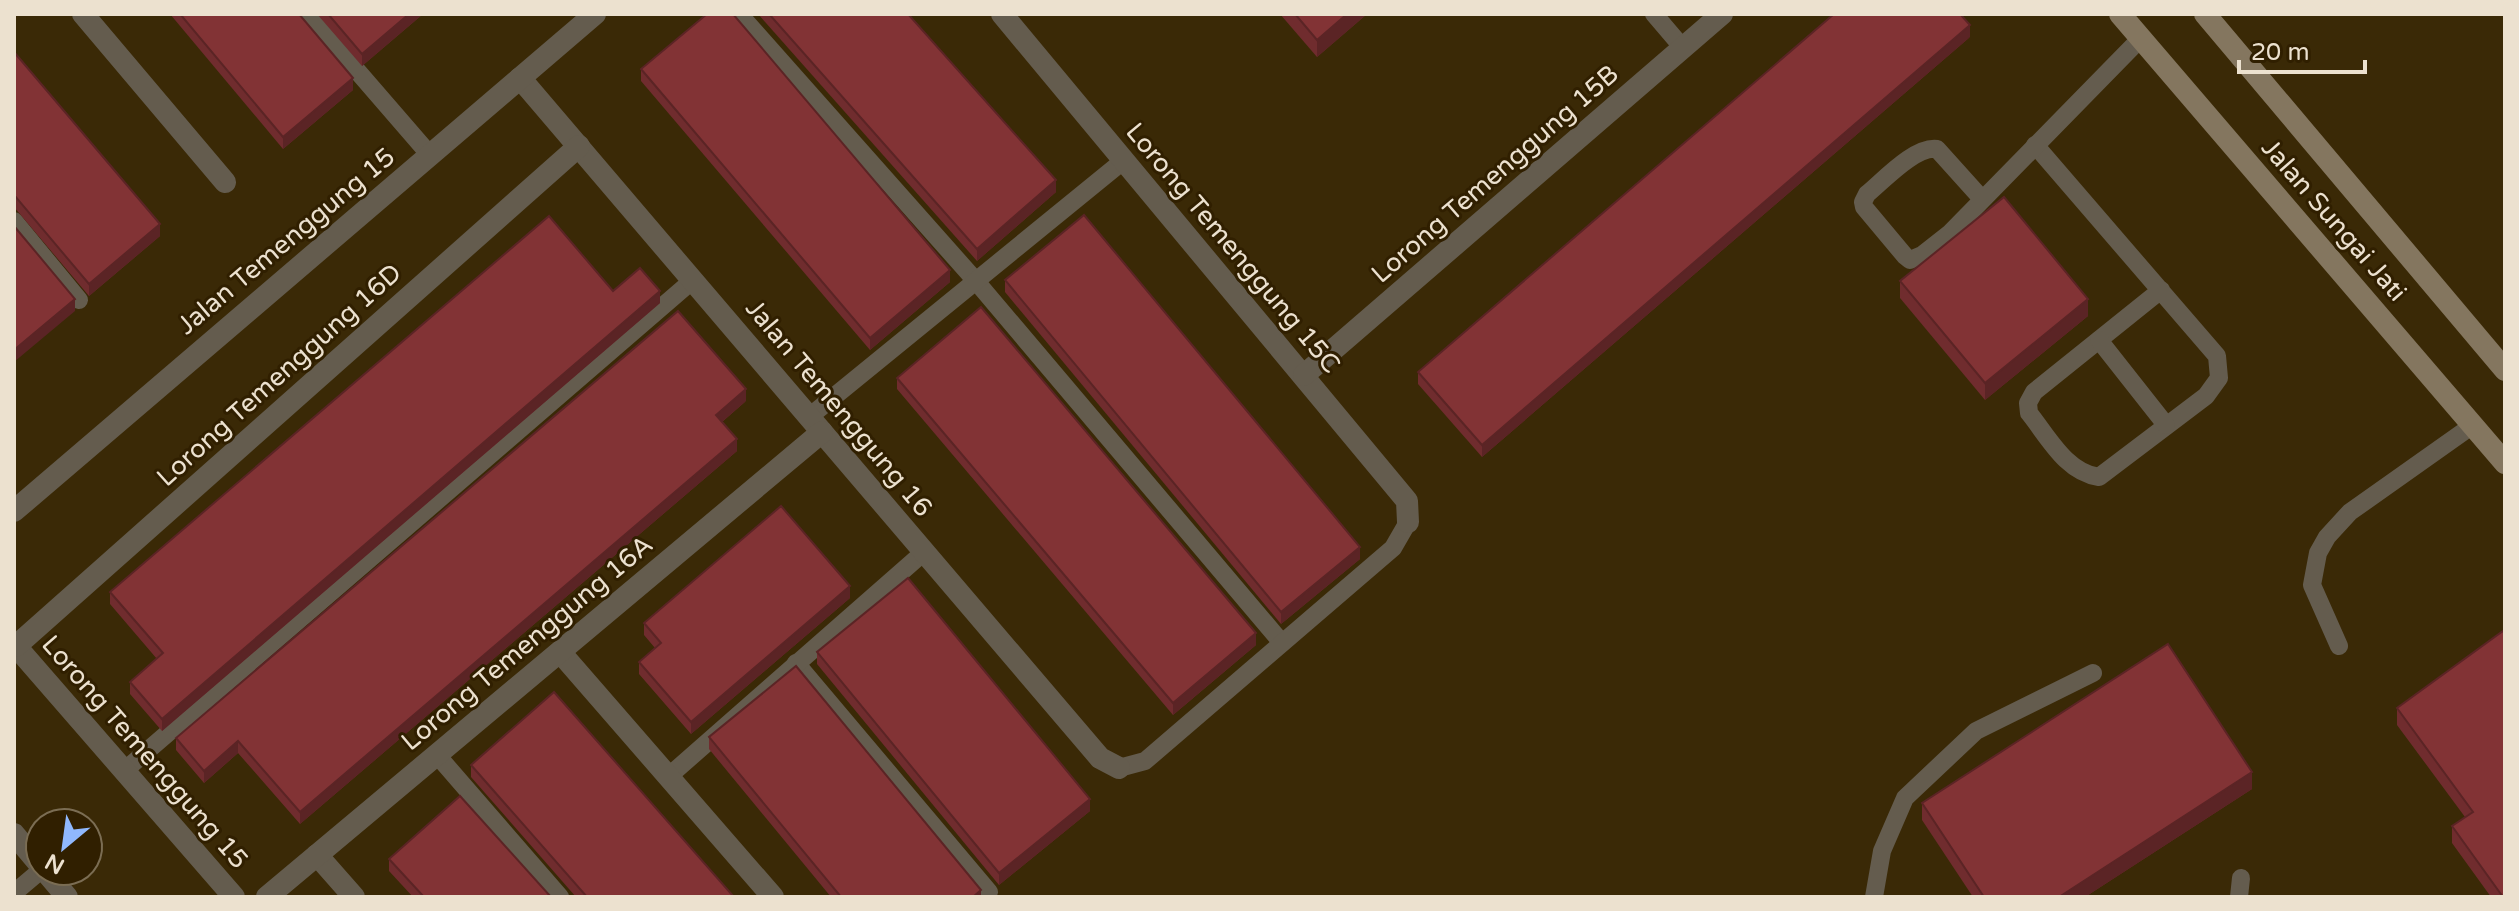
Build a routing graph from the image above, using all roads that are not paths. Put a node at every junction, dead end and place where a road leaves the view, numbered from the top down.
1 (83, 14) edge
2 (308, 14) edge
3 (595, 14) edge
4 (739, 14) edge
5 (1002, 14) edge
6 (1654, 14) edge
7 (1722, 14) edge
8 (2120, 14) edge
9 (2205, 14) edge
10 (2141, 38) junction
11 (1683, 48) junction
12 (520, 78) junction
13 (2035, 145) junction
14 (579, 146) junction
15 (430, 155) junction
16 (1123, 161) junction
17 (225, 182) dead end
18 (1982, 199) junction
19 (14, 221) edge
20 (693, 280) junction
21 (975, 280) junction
22 (2161, 290) junction
23 (79, 300) dead end
24 (2099, 340) junction
25 (2505, 370) edge
26 (1304, 375) junction
27 (816, 425) junction
28 (2166, 425) junction
29 (2473, 425) junction
30 (2505, 463) edge
31 (14, 511) edge
32 (1408, 522) joint
33 (924, 552) junction
34 (1282, 643) junction
35 (15, 645) edge
36 (2339, 646) dead end
37 (560, 652) junction
38 (796, 663) junction
39 (2093, 673) dead end
40 (437, 755) junction
41 (1119, 768) joint
42 (125, 770) junction
43 (669, 776) junction
44 (317, 855) junction
45 (989, 892) dead end
46 (234, 897) edge
47 (267, 897) edge
48 (354, 897) edge
49 (560, 897) edge
50 (773, 897) edge
51 (1874, 897) edge

1 - 17 street
2 - 15 lane
3 - 12 street, Jalan Temenggung 15
4 - 21 lane
5 - 16 street, Lorong Temenggung 15C
6 - 11 lane
7 - 11 street, Lorong Temenggung 15B
8 - 10 main road, Jalan Sungai Jati
9 - 25 main road, Jalan Sungai Jati
10 - 13 lane
10 - 29 main road, Jalan Sungai Jati
11 - 26 street, Lorong Temenggung 15B
12 - 14 street, Jalan Temenggung 16
12 - 15 street, Jalan Temenggung 15
13 - 18 lane
13 - 22 lane
14 - 20 street, Jalan Temenggung 16
14 - 35 street, Lorong Temenggung 16D
15 - 31 street, Jalan Temenggung 15
16 - 21 lane
16 - 26 street, Lorong Temenggung 15C
18 - 18 lane
19 - 23 lane
20 - 27 street, Jalan Temenggung 16
20 - 42 lane
21 - 27 lane
21 - 34 lane
22 - 24 lane
22 - 28 lane
24 - 28 lane
24 - 28 lane
26 - 32 street, Lorong Temenggung 15C
27 - 33 street, Jalan Temenggung 16
27 - 37 street, Lorong Temenggung 16A
29 - 30 main road, Jalan Sungai Jati
29 - 36 lane
32 - 34 lane
33 - 38 lane
33 - 41 street, Jalan Temenggung 16
34 - 41 lane
35 - 42 street, Lorong Temenggung 15
37 - 40 street, Lorong Temenggung 16A
37 - 43 street
38 - 43 lane
38 - 45 lane
39 - 51 lane
40 - 44 street, Lorong Temenggung 16A
40 - 49 lane
42 - 46 street, Lorong Temenggung 15
43 - 50 street
44 - 47 street, Lorong Temenggung 16A
44 - 48 street

